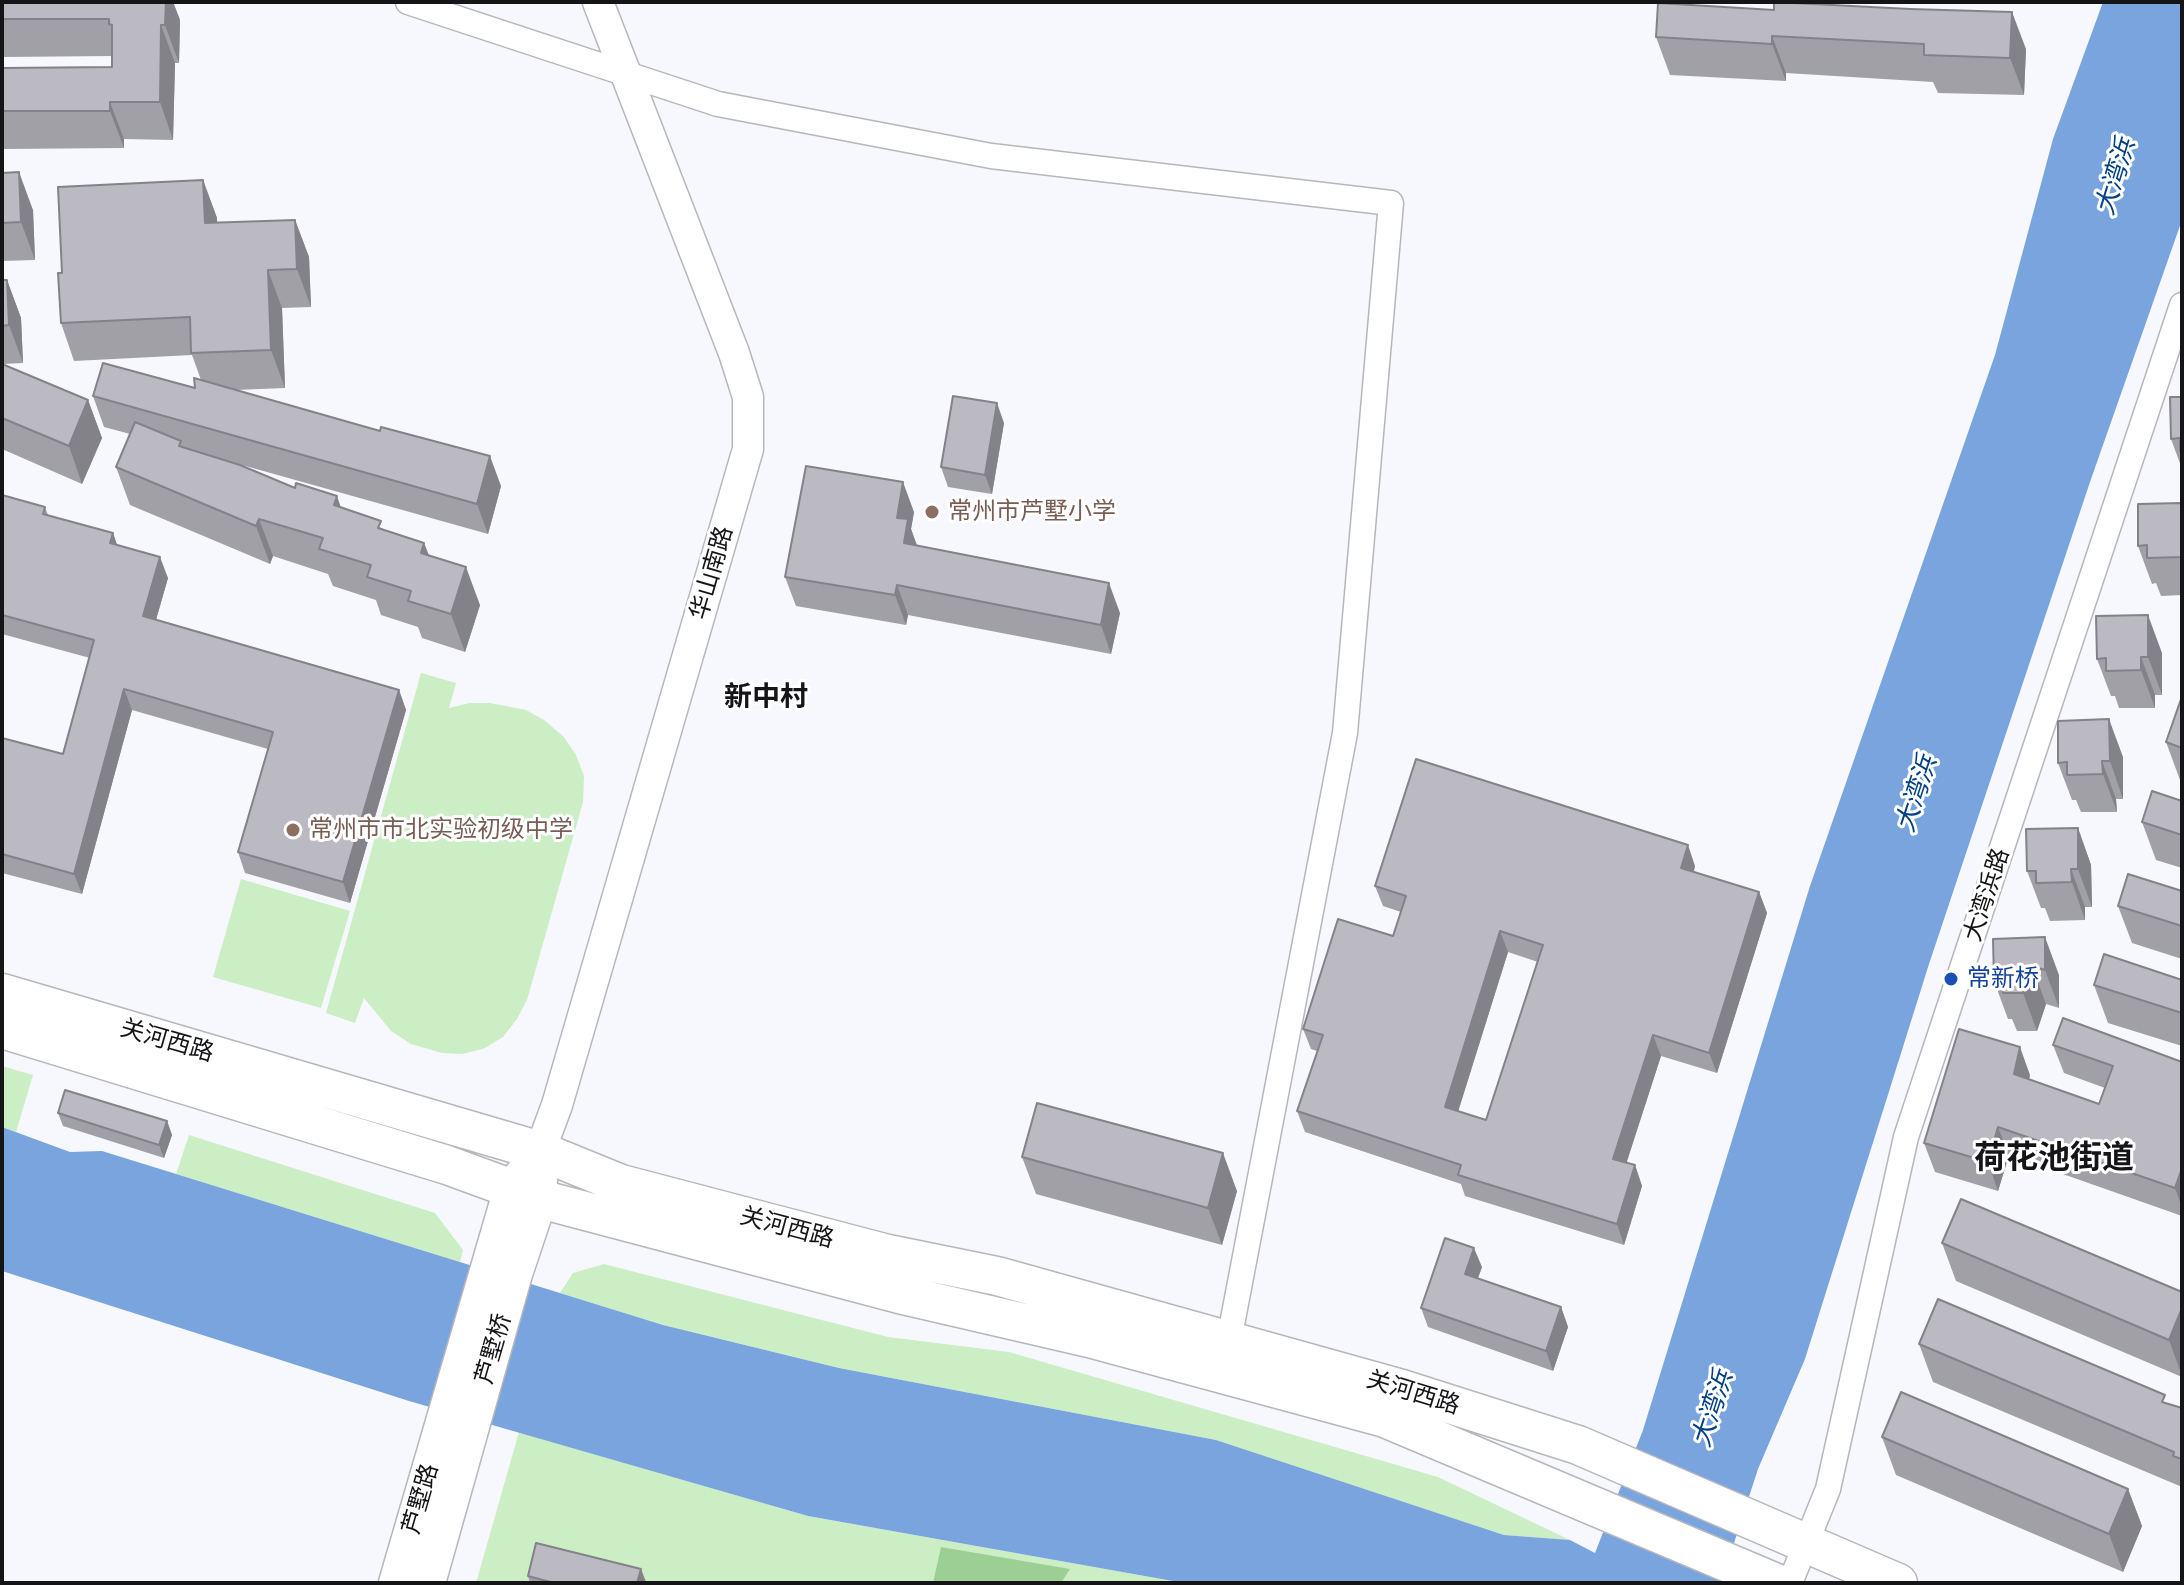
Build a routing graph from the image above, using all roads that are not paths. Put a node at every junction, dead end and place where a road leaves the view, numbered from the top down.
1 (408, 2) edge
2 (598, 2) edge
3 (625, 72) junction
4 (2182, 305) edge
5 (2, 993) edge
6 (2, 1029) edge
7 (540, 1151) junction
8 (525, 1194) junction
9 (1229, 1340) junction
10 (459, 1419) junction
11 (1795, 1539) junction
12 (1779, 1582) edge
13 (396, 1583) edge
14 (428, 1583) edge
15 (1898, 1583) edge

1 - 3 street
2 - 3 street, 华山南路
3 - 7 street, 华山南路
3 - 9 street
4 - 11 street, 大湾浜路
5 - 7 main road, 关河西路
6 - 8 main road, 关河西路
7 - 8 main road
7 - 9 main road, 关河西路
8 - 10 main road, 芦墅桥
8 - 12 main road, 关河西路
9 - 11 main road, 关河西路
10 - 13 main road, 芦墅路
10 - 14 main road, 芦墅路
11 - 12 street, 大湾浜路
11 - 15 main road

